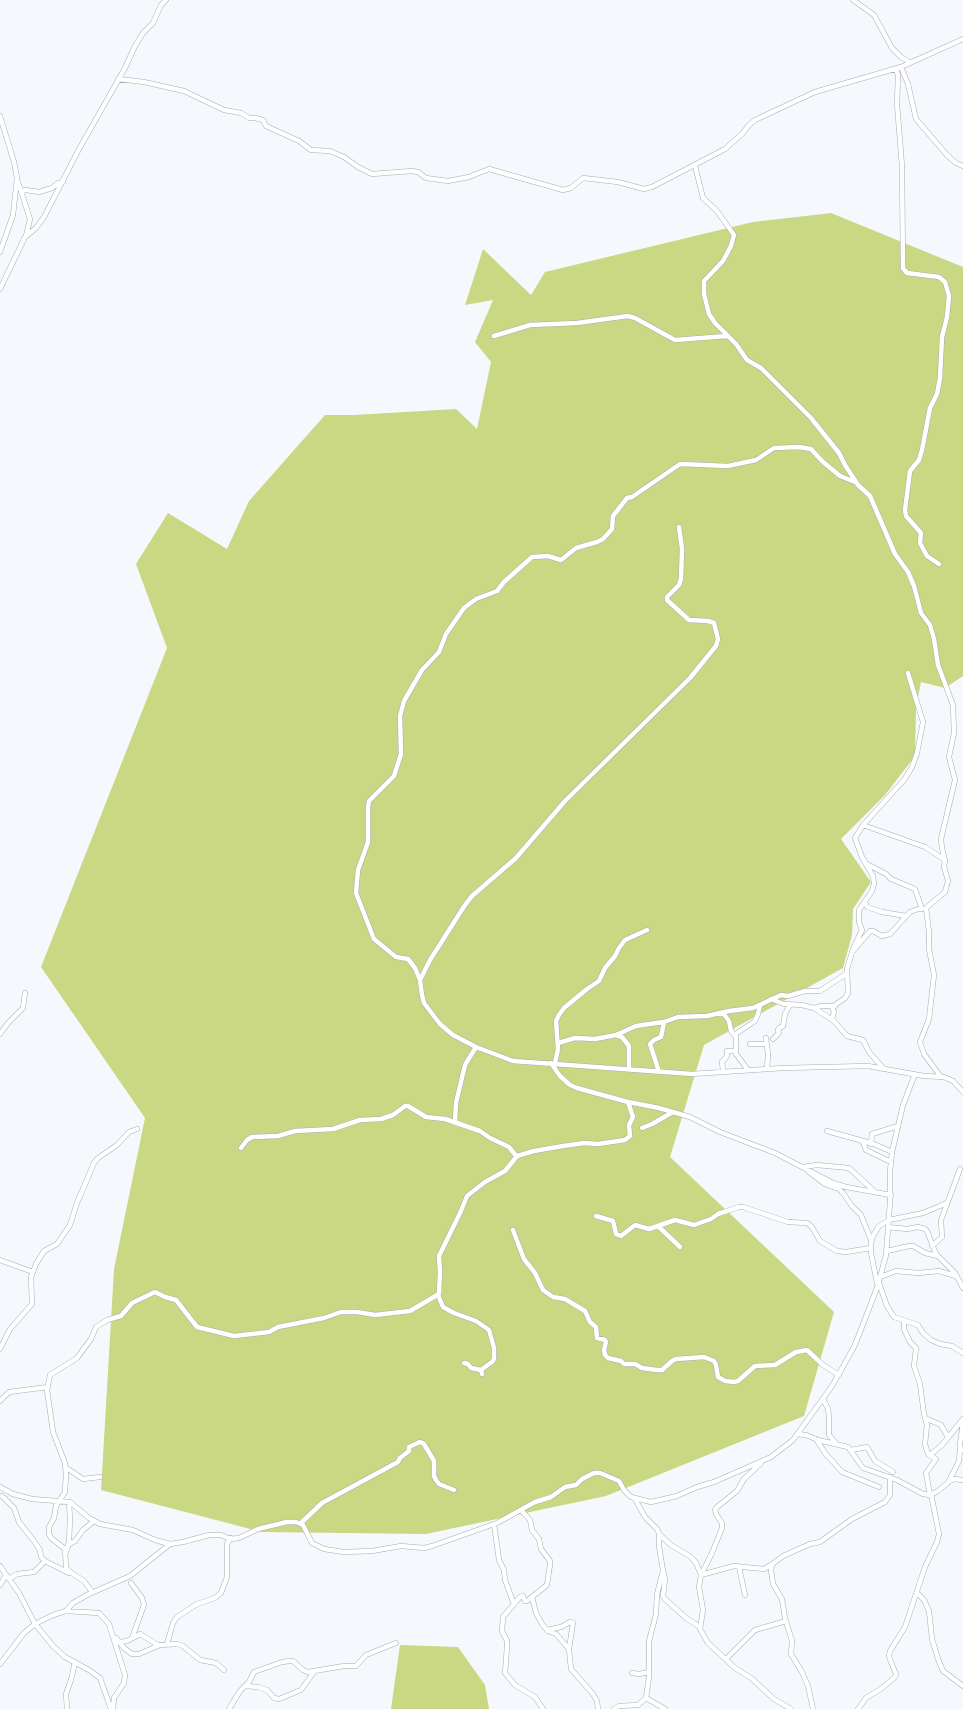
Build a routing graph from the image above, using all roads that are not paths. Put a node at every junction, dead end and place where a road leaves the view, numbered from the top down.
1 (166, 0) edge
2 (853, 0) edge
3 (963, 39) edge
4 (909, 62) junction
5 (901, 67) junction
6 (894, 69) junction
7 (118, 80) junction
8 (0, 116) edge
9 (695, 166) junction
10 (963, 166) edge
11 (17, 178) junction
12 (63, 182) junction
13 (22, 191) junction
14 (25, 237) junction
15 (0, 252) edge
16 (0, 289) edge
17 (494, 336) dead end
18 (728, 336) junction
19 (855, 482) junction
20 (679, 527) dead end
21 (939, 564) dead end
22 (908, 673) dead end
23 (863, 825) junction
24 (945, 860) junction
25 (866, 863) junction
26 (865, 902) junction
27 (921, 908) junction
28 (906, 916) junction
29 (927, 916) junction
30 (647, 930) dead end
31 (851, 954) junction
32 (846, 974) junction
33 (420, 980) junction
34 (25, 993) dead end
35 (771, 999) junction
36 (760, 1005) junction
37 (790, 1005) junction
38 (834, 1006) junction
39 (814, 1008) junction
40 (723, 1013) junction
41 (832, 1019) junction
42 (663, 1022) junction
43 (0, 1034) edge
44 (616, 1035) junction
45 (734, 1035) junction
46 (766, 1038) dead end
47 (773, 1039) dead end
48 (558, 1043) junction
49 (750, 1044) dead end
50 (766, 1044) junction
51 (476, 1047) junction
52 (736, 1050) junction
53 (553, 1063) junction
54 (629, 1068) junction
55 (883, 1068) junction
56 (767, 1069) junction
57 (748, 1070) junction
58 (723, 1071) junction
59 (659, 1072) junction
60 (916, 1074) junction
61 (941, 1076) junction
62 (963, 1092) edge
63 (628, 1102) junction
64 (673, 1112) junction
65 (454, 1122) junction
66 (898, 1126) junction
67 (642, 1128) dead end
68 (137, 1129) dead end
69 (827, 1131) dead end
70 (863, 1142) junction
71 (871, 1144) junction
72 (241, 1148) dead end
73 (892, 1152) junction
74 (516, 1157) junction
75 (891, 1162) junction
76 (799, 1166) junction
77 (960, 1169) dead end
78 (876, 1193) junction
79 (891, 1195) junction
80 (947, 1203) junction
81 (596, 1216) dead end
82 (888, 1220) junction
83 (658, 1226) junction
84 (888, 1227) junction
85 (513, 1230) dead end
86 (872, 1240) junction
87 (932, 1246) junction
88 (680, 1247) dead end
89 (871, 1248) junction
90 (887, 1251) junction
91 (938, 1256) junction
92 (0, 1260) edge
93 (33, 1272) junction
94 (957, 1276) junction
95 (879, 1281) junction
96 (963, 1288) edge
97 (438, 1295) junction
98 (904, 1322) junction
99 (0, 1349) edge
100 (963, 1353) edge
101 (464, 1363) dead end
102 (839, 1375) junction
103 (48, 1387) junction
104 (823, 1399) junction
105 (0, 1401) edge
106 (924, 1418) junction
107 (963, 1421) edge
108 (797, 1434) junction
109 (948, 1438) junction
110 (816, 1439) junction
111 (837, 1444) junction
112 (851, 1450) junction
113 (962, 1451) edge
114 (930, 1455) junction
115 (763, 1461) junction
116 (66, 1467) junction
117 (893, 1472) dead end
118 (100, 1477) dead end
119 (890, 1477) junction
120 (963, 1480) edge
121 (948, 1483) junction
122 (0, 1487) edge
123 (879, 1487) dead end
124 (454, 1490) dead end
125 (11, 1493) junction
126 (931, 1494) junction
127 (1, 1496) edge
128 (635, 1499) junction
129 (60, 1501) junction
130 (69, 1502) junction
131 (521, 1510) junction
132 (94, 1521) junction
133 (302, 1523) junction
134 (494, 1524) junction
135 (659, 1534) junction
136 (231, 1538) junction
137 (68, 1544) junction
138 (170, 1544) junction
139 (66, 1554) junction
140 (45, 1561) junction
141 (773, 1564) junction
142 (0, 1566) edge
143 (738, 1567) junction
144 (663, 1570) junction
145 (73, 1574) junction
146 (701, 1575) junction
147 (8, 1577) junction
148 (131, 1583) dead end
149 (0, 1585) edge
150 (92, 1592) junction
151 (917, 1593) junction
152 (745, 1594) dead end
153 (532, 1597) junction
154 (514, 1604) junction
155 (66, 1611) junction
156 (786, 1621) junction
157 (35, 1624) junction
158 (700, 1627) junction
159 (547, 1630) junction
160 (114, 1636) junction
161 (132, 1638) junction
162 (120, 1642) junction
163 (396, 1643) dead end
164 (167, 1644) junction
165 (158, 1645) junction
166 (569, 1648) junction
167 (726, 1660) junction
168 (75, 1662) junction
169 (0, 1664) edge
170 (224, 1670) dead end
171 (314, 1672) junction
172 (649, 1672) junction
173 (632, 1673) dead end
174 (246, 1686) junction
175 (963, 1686) edge
176 (646, 1698) junction
177 (67, 1709) edge
178 (112, 1709) edge
179 (229, 1709) edge
180 (543, 1709) edge
181 (598, 1709) edge
182 (614, 1709) edge
183 (665, 1709) edge
184 (792, 1709) edge
185 (813, 1709) edge
186 (858, 1709) edge

1 - 7 street
2 - 4 street
3 - 4 street
4 - 5 street
5 - 6 street
5 - 10 street
6 - 9 street
6 - 21 street
7 - 9 street
7 - 12 street
8 - 11 street
9 - 18 street
11 - 13 street
11 - 15 street
12 - 13 street
12 - 14 street
13 - 14 street
14 - 16 street
17 - 18 street
18 - 19 street
19 - 24 street
19 - 33 street
20 - 33 street
22 - 23 street
23 - 24 street
23 - 25 street
24 - 29 street
25 - 26 street
25 - 27 street
26 - 28 street
26 - 31 street
27 - 28 street
27 - 29 street
28 - 31 street
29 - 61 street
30 - 48 street
31 - 32 street
32 - 35 street
32 - 38 street
33 - 51 street
34 - 43 street
35 - 36 street
35 - 37 street
36 - 40 street
36 - 45 street
37 - 39 street
37 - 47 street
38 - 39 street
38 - 41 street
39 - 41 street
40 - 42 street
40 - 45 street
41 - 55 street
42 - 44 street
42 - 59 street
44 - 48 street
44 - 54 street
45 - 52 street
46 - 50 street
48 - 53 street
49 - 50 street
50 - 56 street
51 - 53 street
51 - 65 street
52 - 57 street
52 - 58 street
53 - 54 street
53 - 63 street
54 - 59 street
55 - 56 street
55 - 60 street
56 - 57 street
57 - 58 street
58 - 59 street
60 - 61 street
60 - 66 street
61 - 62 street
63 - 64 street
63 - 74 street
64 - 67 street
64 - 76 street
65 - 72 street
65 - 74 street
66 - 71 street
66 - 73 street
68 - 93 street
69 - 70 street
70 - 71 street
70 - 75 street
71 - 73 street
73 - 75 street
74 - 97 street
75 - 79 street
76 - 78 street
76 - 78 street
76 - 86 street
77 - 80 street
78 - 79 street
79 - 82 street
80 - 82 street
80 - 87 street
81 - 83 street
82 - 84 street
82 - 86 street
83 - 88 street
83 - 89 street
84 - 87 street
84 - 90 street
85 - 102 street
86 - 89 street
87 - 91 street
89 - 95 street
90 - 91 street
90 - 95 street
91 - 94 street
92 - 93 street
93 - 99 street
94 - 95 street
94 - 96 street
95 - 98 street
95 - 102 street
97 - 101 street
97 - 103 street
98 - 100 street
98 - 106 street
102 - 104 street
103 - 105 street
103 - 116 street
104 - 108 street
104 - 111 street
106 - 109 street
106 - 114 street
107 - 109 street
107 - 113 street
108 - 110 street
108 - 115 street
109 - 114 street
110 - 111 street
110 - 123 street
111 - 112 street
112 - 117 street
112 - 119 street
113 - 121 street
114 - 126 street
115 - 128 street
115 - 146 street
116 - 118 street
116 - 129 street
119 - 126 street
119 - 141 street
120 - 121 street
121 - 126 street
122 - 125 street
124 - 133 street
125 - 127 street
125 - 129 street
126 - 151 street
127 - 140 street
128 - 131 street
128 - 135 street
129 - 130 street
129 - 139 street
130 - 132 street
130 - 137 street
131 - 134 street
131 - 153 street
132 - 137 street
132 - 138 street
133 - 134 street
133 - 136 street
134 - 154 street
135 - 144 street
135 - 146 street
136 - 138 street
136 - 164 street
137 - 139 street
138 - 150 street
139 - 145 street
140 - 145 street
140 - 147 street
141 - 143 street
141 - 156 street
142 - 147 street
143 - 146 street
143 - 152 street
144 - 158 street
144 - 172 street
145 - 150 street
146 - 158 street
147 - 149 street
147 - 157 street
148 - 161 street
150 - 155 street
151 - 175 street
151 - 186 street
153 - 154 street
153 - 159 street
154 - 180 street
155 - 157 street
155 - 160 street
156 - 167 street
156 - 185 street
157 - 168 street
157 - 169 street
158 - 167 street
159 - 166 street
159 - 166 street
160 - 162 street
160 - 178 street
161 - 162 street
161 - 165 street
162 - 165 street
163 - 171 street
164 - 165 street
164 - 170 street
166 - 181 street
167 - 184 street
168 - 177 street
168 - 178 street
171 - 174 street
171 - 174 street
172 - 173 street
172 - 176 street
174 - 179 street
176 - 182 street
176 - 183 street

